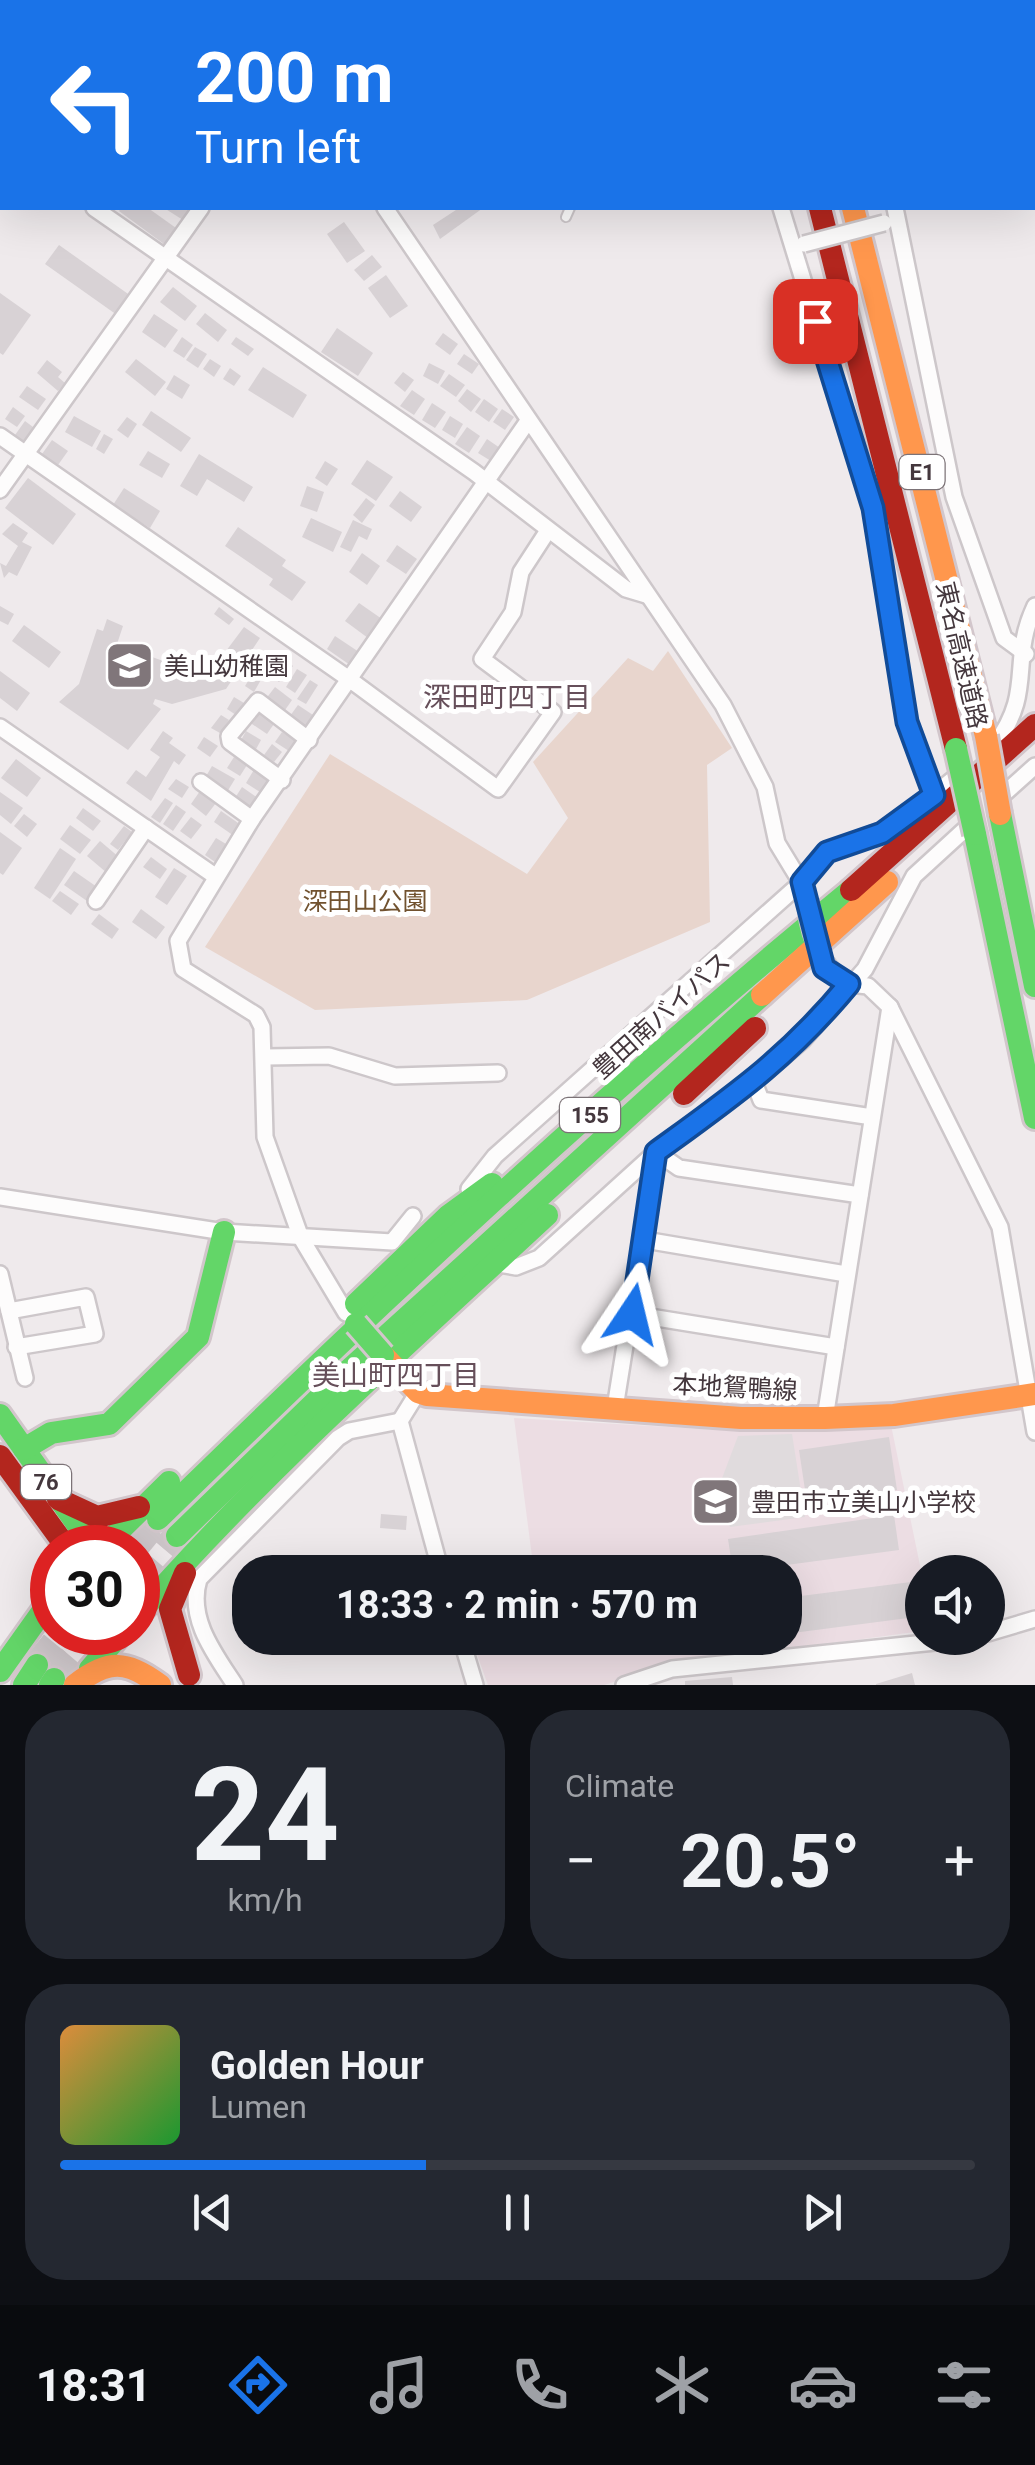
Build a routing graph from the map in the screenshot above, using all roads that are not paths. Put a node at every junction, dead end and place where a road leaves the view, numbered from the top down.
1 (97, 210) edge
2 (200, 210) edge
3 (386, 210) edge
4 (782, 210) edge
5 (821, 210) edge
6 (854, 210) edge
7 (892, 216) edge
8 (798, 245) junction
9 (166, 258) junction
10 (528, 421) junction
11 (0, 436) edge
12 (25, 454) junction
13 (483, 482) junction
14 (0, 490) edge
15 (547, 532) junction
16 (646, 595) junction
17 (1035, 606) edge
18 (1026, 654) junction
19 (349, 679) junction
20 (1035, 724) edge
21 (0, 727) edge
22 (309, 740) junction
23 (1035, 746) edge
24 (1035, 766) edge
25 (282, 780) junction
26 (202, 782) dead end
27 (934, 795) junction
28 (252, 819) junction
29 (146, 828) junction
30 (214, 876) junction
31 (804, 887) junction
32 (868, 899) junction
33 (96, 901) dead end
34 (818, 916) junction
35 (849, 984) junction
36 (1035, 986) edge
37 (890, 1007) junction
38 (266, 1056) junction
39 (498, 1073) dead end
40 (754, 1082) junction
41 (872, 1116) junction
42 (1035, 1118) edge
43 (656, 1152) junction
44 (860, 1195) junction
45 (0, 1197) edge
46 (413, 1216) dead end
47 (448, 1216) junction
48 (224, 1232) junction
49 (301, 1238) junction
50 (645, 1240) junction
51 (499, 1264) junction
52 (0, 1274) edge
53 (846, 1274) junction
54 (9, 1311) junction
55 (632, 1314) junction
56 (351, 1318) junction
57 (16, 1347) junction
58 (836, 1347) junction
59 (387, 1358) junction
60 (26, 1378) dead end
61 (418, 1392) junction
62 (1031, 1394) edge
63 (615, 1408) junction
64 (0, 1415) edge
65 (825, 1418) junction
66 (400, 1422) junction
67 (1035, 1432) edge
68 (24, 1449) junction
69 (0, 1456) edge
70 (58, 1500) junction
71 (255, 1507) junction
72 (152, 1512) junction
73 (50, 1525) edge
74 (77, 1525) edge
75 (134, 1525) tunnel mouth
76 (177, 1536) tunnel mouth
77 (204, 1540) junction
78 (436, 1555) edge
79 (160, 1585) edge
80 (1035, 1619) edge
81 (1005, 1628) edge
82 (30, 1632) edge
83 (160, 1636) edge
84 (30, 1639) tunnel mouth
85 (905, 1645) edge
86 (18, 1651) junction
87 (92, 1655) edge
88 (142, 1655) edge
89 (465, 1655) edge
90 (0, 1670) edge
91 (192, 1680) edge
92 (53, 1681) edge
93 (655, 1681) edge
94 (163, 1685) edge
95 (236, 1685) edge
96 (475, 1685) edge
97 (624, 1685) edge

1 - 9 street
2 - 9 street
3 - 10 street
4 - 8 street
5 - 42 main road, 東名高速道路 / E1, bridge
6 - 36 main road, 東名高速道路 / E1, bridge
7 - 8 street, bridge
7 - 18 street
8 - 27 street
9 - 12 street
9 - 13 street
10 - 13 street
10 - 16 street
11 - 12 street
12 - 14 street
12 - 19 street
13 - 15 street
13 - 19 street
15 - 16 street
15 - 19 street
16 - 31 street
17 - 18 street
18 - 27 street
19 - 22 street
20 - 34 main road, 豊田南バイパス / 155
21 - 29 street
22 - 25 street
22 - 25 street
23 - 32 main road, 155
24 - 35 street
25 - 28 street
26 - 28 street
27 - 31 street
28 - 30 street
29 - 30 street
29 - 33 street
30 - 38 street
31 - 35 street, bridge
31 - 47 street
32 - 51 main road, 155
32 - 76 main road, 155
34 - 47 main road, 155
34 - 72 main road, 豊田南バイパス / 155
35 - 37 street
35 - 40 street
37 - 41 street
37 - 62 street
38 - 39 street
38 - 49 street
40 - 41 street
40 - 43 street
41 - 44 street
43 - 44 street
43 - 50 street
43 - 51 street
44 - 53 street
45 - 48 street
46 - 49 street
47 - 56 main road, 155
48 - 49 street
48 - 68 main road
49 - 56 street
50 - 53 street
50 - 55 street
51 - 59 main road, 155
52 - 54 street
53 - 58 street
54 - 57 street
54 - 57 street
55 - 58 street
55 - 63 street
56 - 59 main road, bridge
56 - 72 main road, 155
57 - 60 street
58 - 65 street
59 - 61 main road
59 - 71 main road, 155
61 - 63 main road, 本地鴛鴨線
61 - 66 street
62 - 65 main road, 本地鴛鴨線
62 - 67 street
63 - 65 main road, 本地鴛鴨線
64 - 68 main road, 76
66 - 71 street
66 - 78 street
68 - 70 main road, 76
69 - 73 main road, 76
70 - 72 main road, 155
70 - 74 main road, 76
71 - 77 main road, 155
71 - 95 street
72 - 75 main road, 155
77 - 79 main road, 155
77 - 91 main road
80 - 81 street
82 - 86 main road
83 - 91 main road
84 - 86 main road
85 - 93 street
86 - 90 main road
87 - 92 main road
88 - 94 main road
89 - 96 street
92 - 94 main road
93 - 97 street

